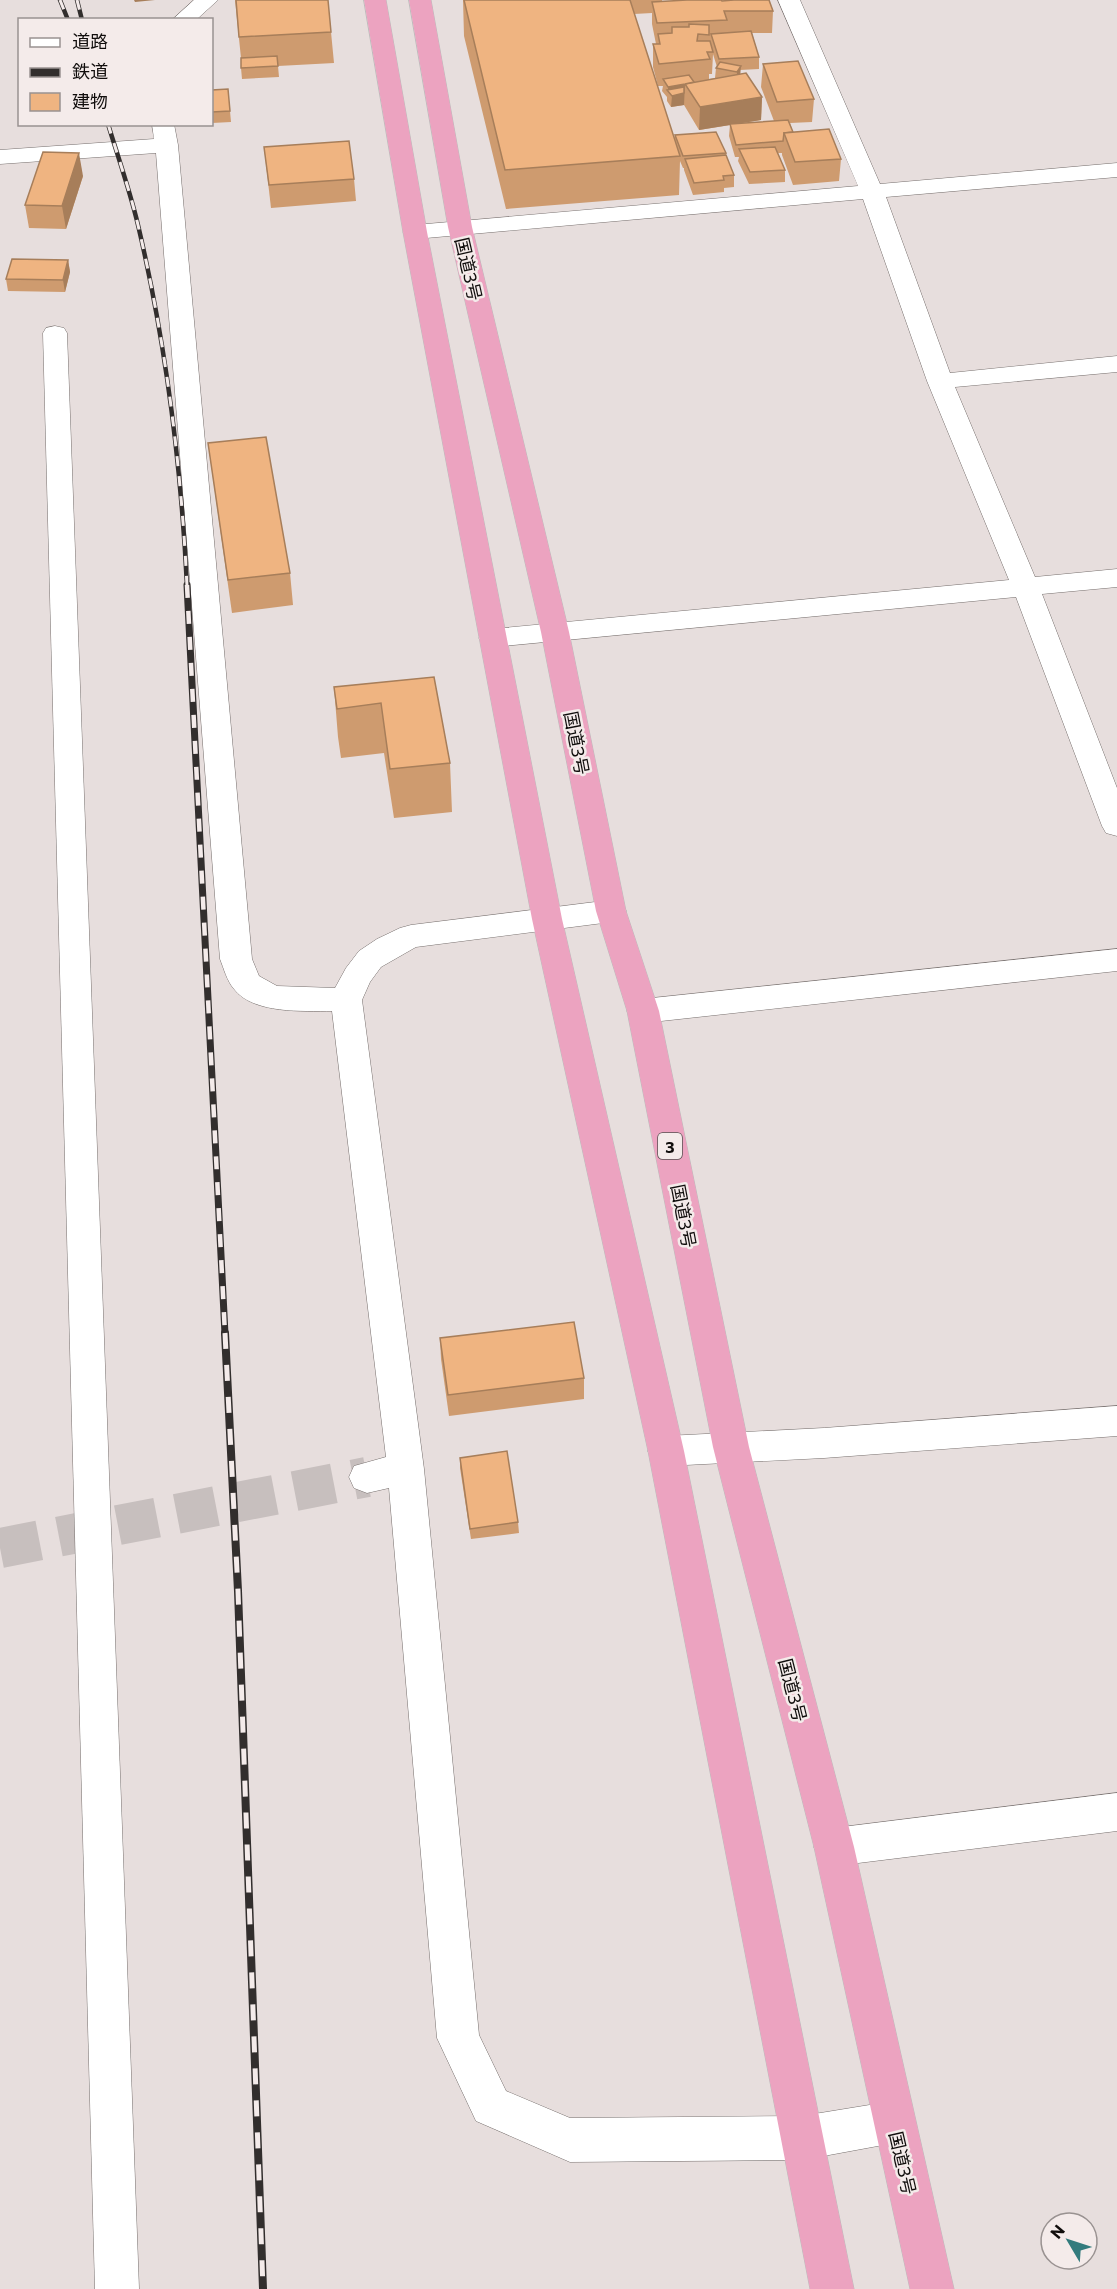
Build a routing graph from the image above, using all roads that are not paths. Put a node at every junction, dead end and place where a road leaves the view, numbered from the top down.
1 (207, 0) edge
2 (375, 0) edge
3 (420, 0) edge
4 (789, 0) edge
5 (184, 18) edge
6 (165, 135) edge
7 (0, 157) edge
8 (1117, 170) edge
9 (872, 192) junction
10 (460, 227) junction
11 (415, 232) junction
12 (55, 333) dead end
13 (1117, 364) edge
14 (940, 381) junction
15 (1117, 578) edge
16 (1025, 585) junction
17 (555, 632) junction
18 (494, 638) junction
19 (1117, 826) edge
20 (611, 911) junction
21 (547, 919) junction
22 (1117, 960) edge
23 (346, 1000) junction
24 (643, 1011) junction
25 (1117, 1420) edge
26 (731, 1447) junction
27 (666, 1451) junction
28 (406, 1468) junction
29 (367, 1477) tunnel mouth
30 (1117, 1812) edge
31 (834, 1847) junction
32 (894, 2122) junction
33 (802, 2138) junction
34 (117, 2289) edge
35 (832, 2289) edge
36 (932, 2289) edge

1 - 5 street
2 - 11 highway
3 - 10 highway, 国道3号 / 3
4 - 9 street
6 - 7 street
6 - 23 street
8 - 9 street
9 - 10 street
9 - 14 street
10 - 11 street
10 - 17 highway, 国道3号 / 3
11 - 18 highway
12 - 34 street
13 - 14 street
14 - 16 street
15 - 16 street
16 - 17 street
16 - 19 street
17 - 18 street
17 - 20 highway, 国道3号 / 3
18 - 21 highway
20 - 21 street
20 - 24 highway, 国道3号 / 3
21 - 23 street
21 - 27 highway
22 - 24 street
23 - 28 street
24 - 26 highway, 国道3号 / 3
25 - 26 street
26 - 27 street
26 - 31 highway, 国道3号 / 3
27 - 33 highway
28 - 29 street
28 - 33 street
30 - 31 street
31 - 32 highway, 国道3号 / 3
32 - 33 street
32 - 36 highway, 国道3号 / 3
33 - 35 highway

